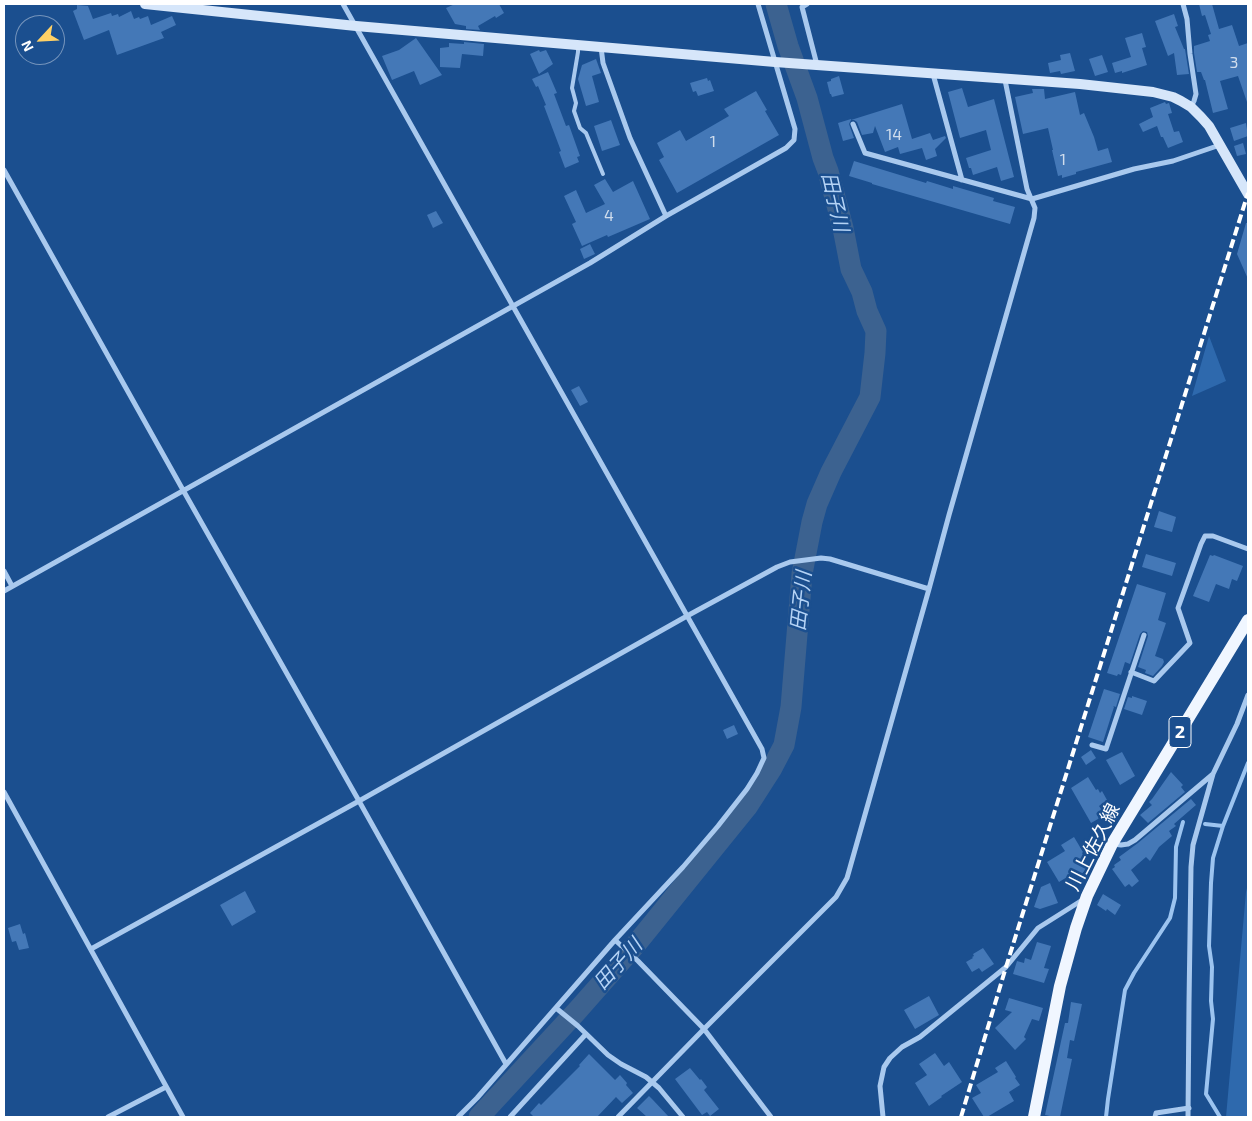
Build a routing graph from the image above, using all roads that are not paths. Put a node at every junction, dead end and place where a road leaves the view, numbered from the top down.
1 (146, 4) edge
2 (343, 4) edge
3 (758, 4) edge
4 (807, 4) edge
5 (1183, 4) edge
6 (356, 26) junction
7 (578, 46) junction
8 (601, 47) junction
9 (779, 62) junction
10 (812, 65) junction
11 (933, 74) junction
12 (1005, 80) junction
13 (1191, 107) junction
14 (853, 124) dead end
15 (1220, 145) junction
16 (4, 170) edge
17 (603, 174) dead end
18 (962, 180) junction
19 (1248, 194) edge
20 (1032, 199) junction
21 (666, 216) junction
22 (512, 306) junction
23 (183, 490) junction
24 (1248, 549) edge
25 (4, 571) edge
26 (12, 586) junction
27 (929, 589) junction
28 (4, 591) edge
29 (687, 616) junction
30 (1248, 620) edge
31 (1144, 635) dead end
32 (1131, 672) junction
33 (1248, 695) edge
34 (1092, 745) dead end
35 (1214, 774) junction
36 (4, 792) edge
37 (359, 801) junction
38 (1112, 844) junction
39 (1087, 896) junction
40 (615, 940) junction
41 (91, 949) junction
42 (556, 1008) junction
43 (704, 1029) junction
44 (586, 1034) junction
45 (506, 1064) junction
46 (652, 1082) junction
47 (166, 1087) junction
48 (1189, 1108) junction
49 (108, 1117) edge
50 (183, 1117) edge
51 (458, 1117) edge
52 (510, 1117) edge
53 (618, 1117) edge
54 (683, 1117) edge
55 (771, 1117) edge
56 (883, 1117) edge
57 (1034, 1117) edge
58 (1155, 1117) edge
59 (1188, 1117) edge

1 - 6 street
2 - 6 street
3 - 9 street
4 - 10 street
5 - 13 street
6 - 7 street
6 - 22 street
7 - 8 street
7 - 17 lane
8 - 9 street
8 - 21 street
9 - 10 street
9 - 21 street
10 - 11 street
11 - 12 street
11 - 18 street
12 - 13 street
12 - 20 street
13 - 15 street
14 - 18 street
15 - 19 street
15 - 20 street
16 - 23 street
18 - 20 street
20 - 27 street
21 - 22 street
22 - 23 street
22 - 29 street
23 - 26 street
23 - 37 street
24 - 32 street
25 - 26 street
26 - 28 street
27 - 29 street
27 - 43 street
29 - 37 street
29 - 40 street
30 - 38 main road, 川上佐久線 / 2
31 - 32 street
32 - 34 street
33 - 35 street
35 - 38 street
35 - 48 street
36 - 41 street
37 - 41 street
37 - 45 street
38 - 39 main road, 川上佐久線 / 2
39 - 56 street
39 - 57 main road, 川上佐久線 / 2
40 - 42 street
40 - 43 street
41 - 47 street
42 - 44 street
42 - 45 street
43 - 46 street
43 - 55 street
44 - 46 street
44 - 52 street
45 - 51 street
46 - 53 street
46 - 54 street
47 - 49 street
47 - 50 street
48 - 58 street
48 - 59 street

